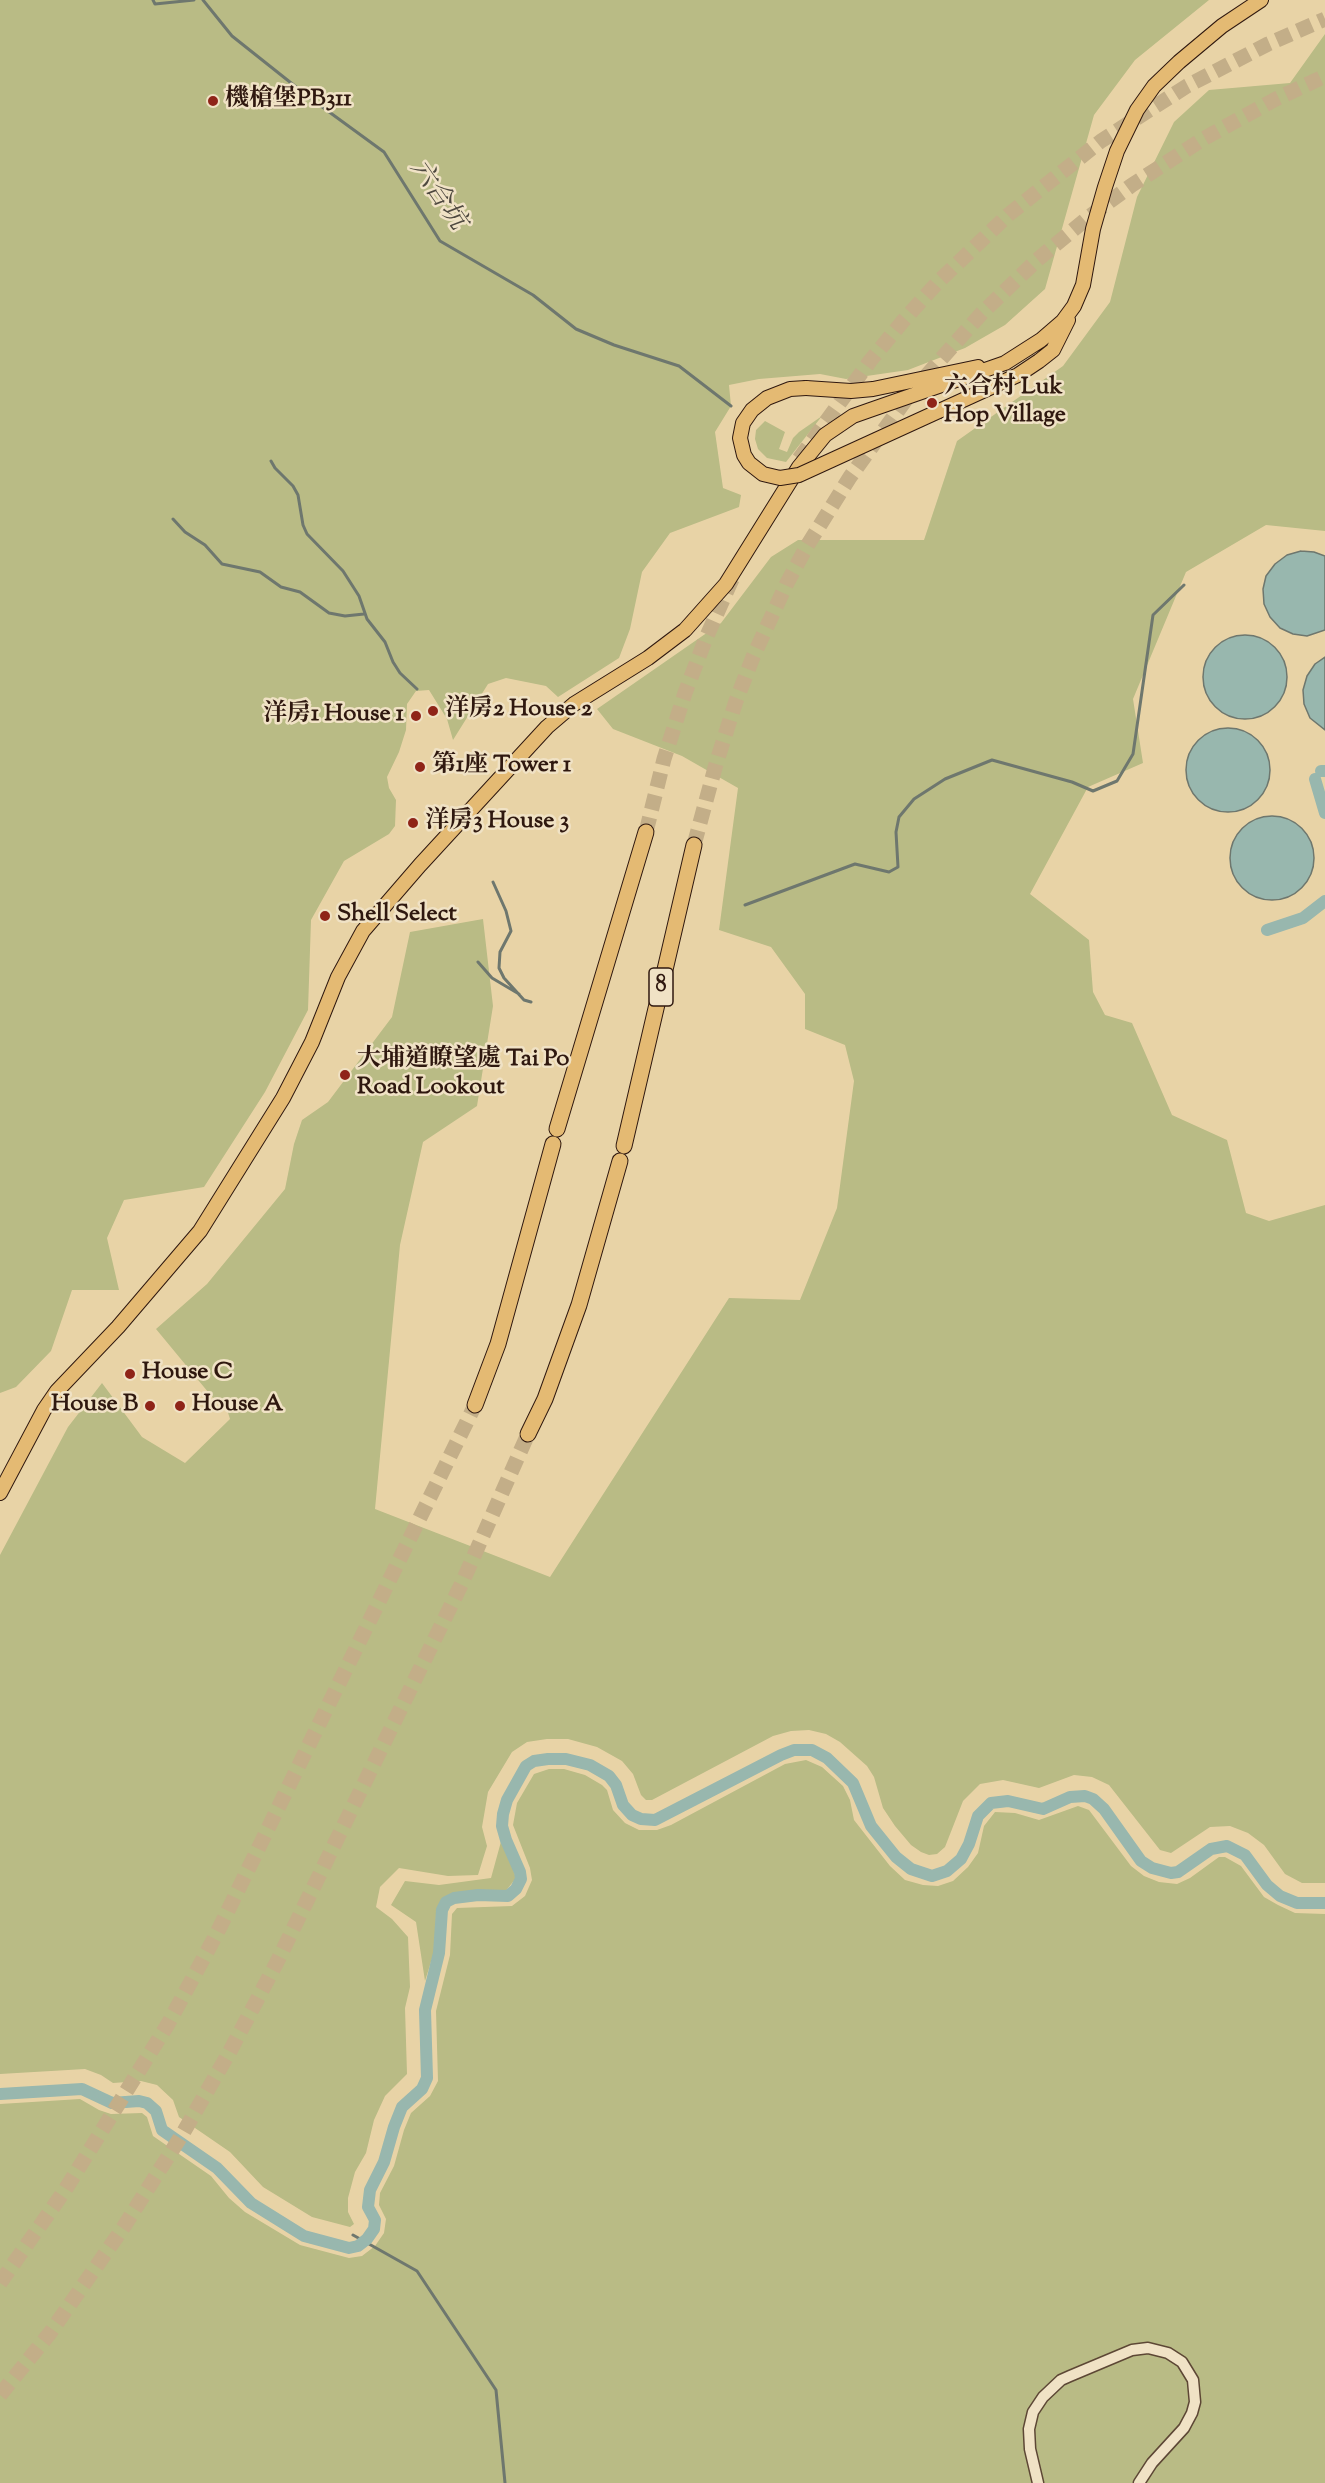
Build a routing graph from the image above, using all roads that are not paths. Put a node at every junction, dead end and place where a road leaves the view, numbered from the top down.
1 (1261, 0) edge
2 (1074, 306) junction
3 (1005, 363) junction
4 (646, 832) tunnel mouth
5 (694, 845) tunnel mouth
6 (475, 1405) tunnel mouth
7 (528, 1434) tunnel mouth
8 (0, 1493) edge
9 (1038, 2483) edge
10 (1139, 2483) edge

1 - 2 main road
2 - 3 main road
2 - 3 main road, bridge
3 - 8 main road
4 - 6 highway
5 - 7 highway, 8
9 - 10 street

